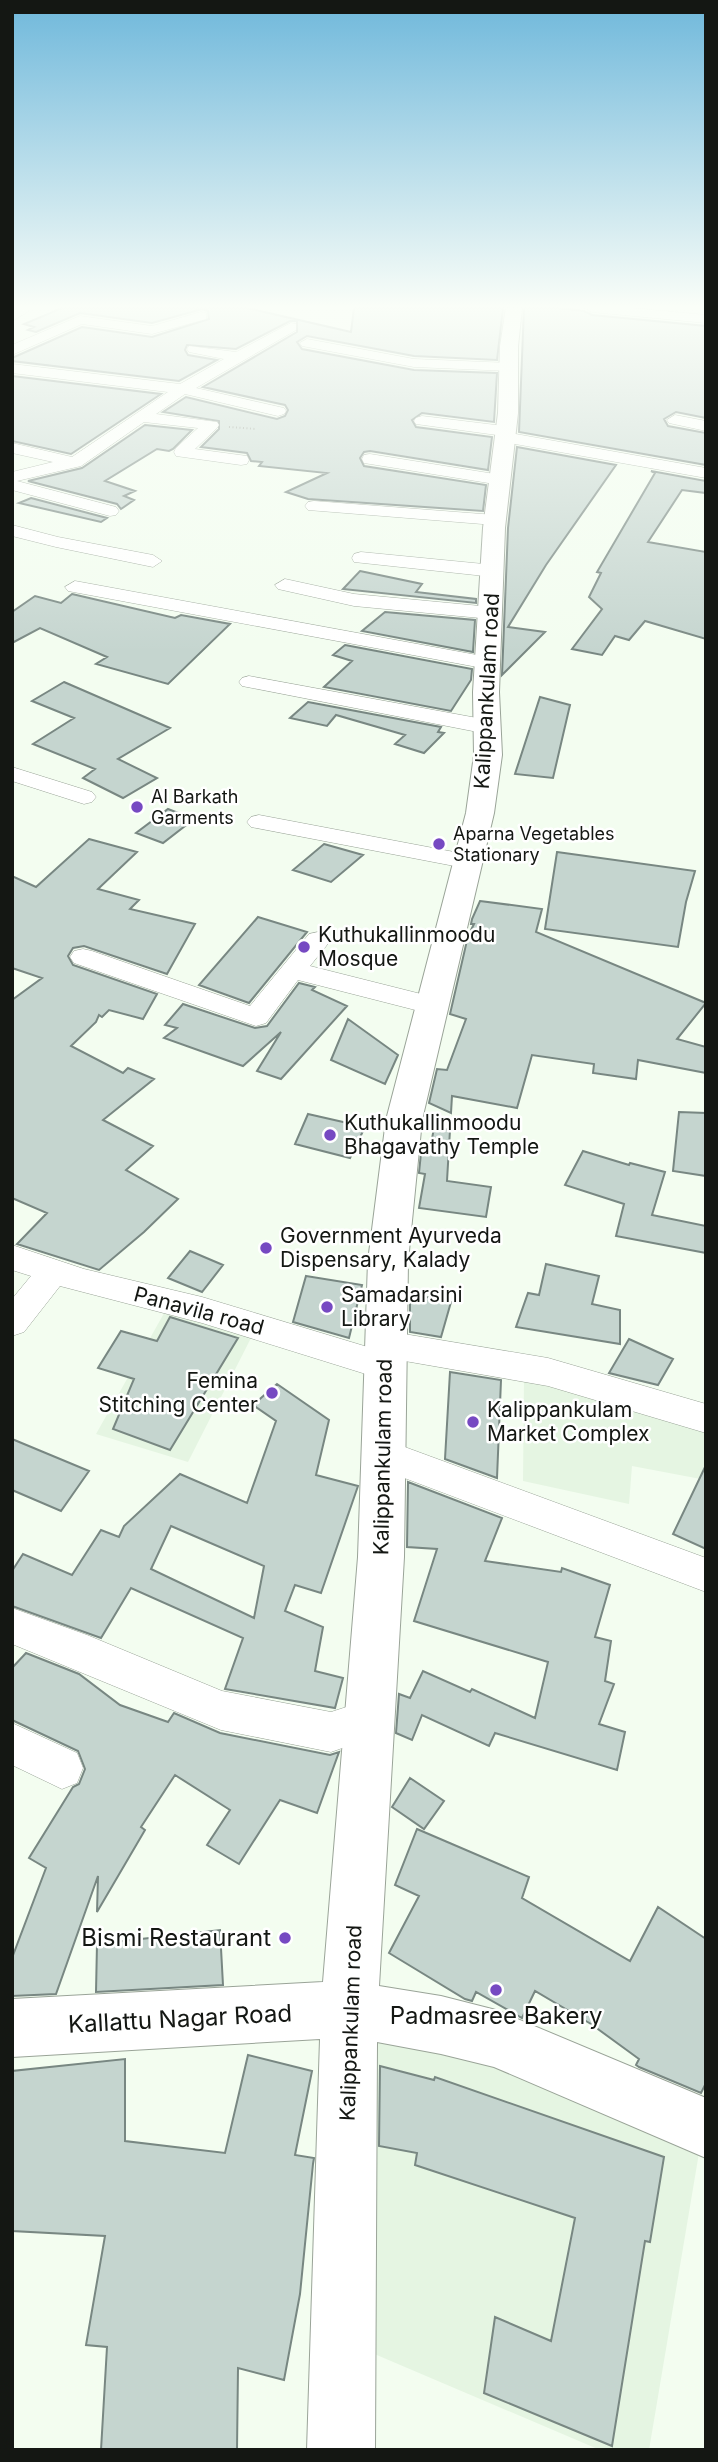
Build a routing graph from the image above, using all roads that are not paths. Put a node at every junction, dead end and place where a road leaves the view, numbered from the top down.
1 (135, 423) edge
2 (193, 423) edge
3 (434, 423) edge
4 (506, 423) edge
5 (504, 434) junction
6 (12, 448) edge
7 (370, 459) dead end
8 (241, 460) dead end
9 (75, 462) junction
10 (706, 473) edge
11 (12, 477) edge
12 (501, 480) junction
13 (12, 485) edge
14 (314, 506) dead end
15 (110, 511) dead end
16 (495, 520) junction
17 (12, 530) edge
18 (361, 558) dead end
19 (153, 561) dead end
20 (285, 585) dead end
21 (75, 587) dead end
22 (406, 589) dead end
23 (492, 594) junction
24 (488, 663) junction
25 (249, 682) dead end
26 (488, 727) junction
27 (12, 774) edge
28 (84, 797) dead end
29 (259, 822) dead end
30 (470, 862) junction
31 (318, 940) dead end
32 (83, 957) dead end
33 (292, 970) junction
34 (431, 1005) junction
35 (12, 1256) edge
36 (54, 1271) junction
37 (12, 1323) edge
38 (385, 1355) junction
39 (706, 1419) edge
40 (383, 1454) junction
41 (706, 1576) edge
42 (12, 1626) edge
43 (368, 1720) junction
44 (12, 1743) edge
45 (62, 1768) dead end
46 (349, 2009) junction
47 (12, 2028) edge
48 (706, 2128) edge
49 (341, 2450) edge

1 - 9 street
2 - 8 street
3 - 5 street
4 - 5 street, Kalippankulam road
5 - 10 street
5 - 12 street, Kalippankulam road
6 - 9 street
7 - 12 street
9 - 11 street
12 - 16 street, Kalippankulam road
13 - 15 street
14 - 16 street
16 - 23 street, Kalippankulam road
17 - 19 street
18 - 23 street
20 - 23 street
21 - 24 street
22 - 23 street
23 - 24 street, Kalippankulam road
24 - 26 street, Kalippankulam road
25 - 26 street
26 - 30 street, Kalippankulam road
27 - 28 street
29 - 30 street
30 - 34 street, Kalippankulam road
31 - 33 street
32 - 33 street
33 - 34 street
34 - 38 street, Kalippankulam road
35 - 36 street, Panavila road
36 - 37 street
36 - 38 street, Panavila road
38 - 39 street, Panavila road
38 - 40 street, Kalippankulam road
40 - 41 street
40 - 43 street, Kalippankulam road
42 - 43 street
43 - 46 street, Kalippankulam road
44 - 45 street
46 - 47 street, Kallattu Nagar Road
46 - 48 street, Kallattu Nagar Road
46 - 49 street, Kalippankulam road

